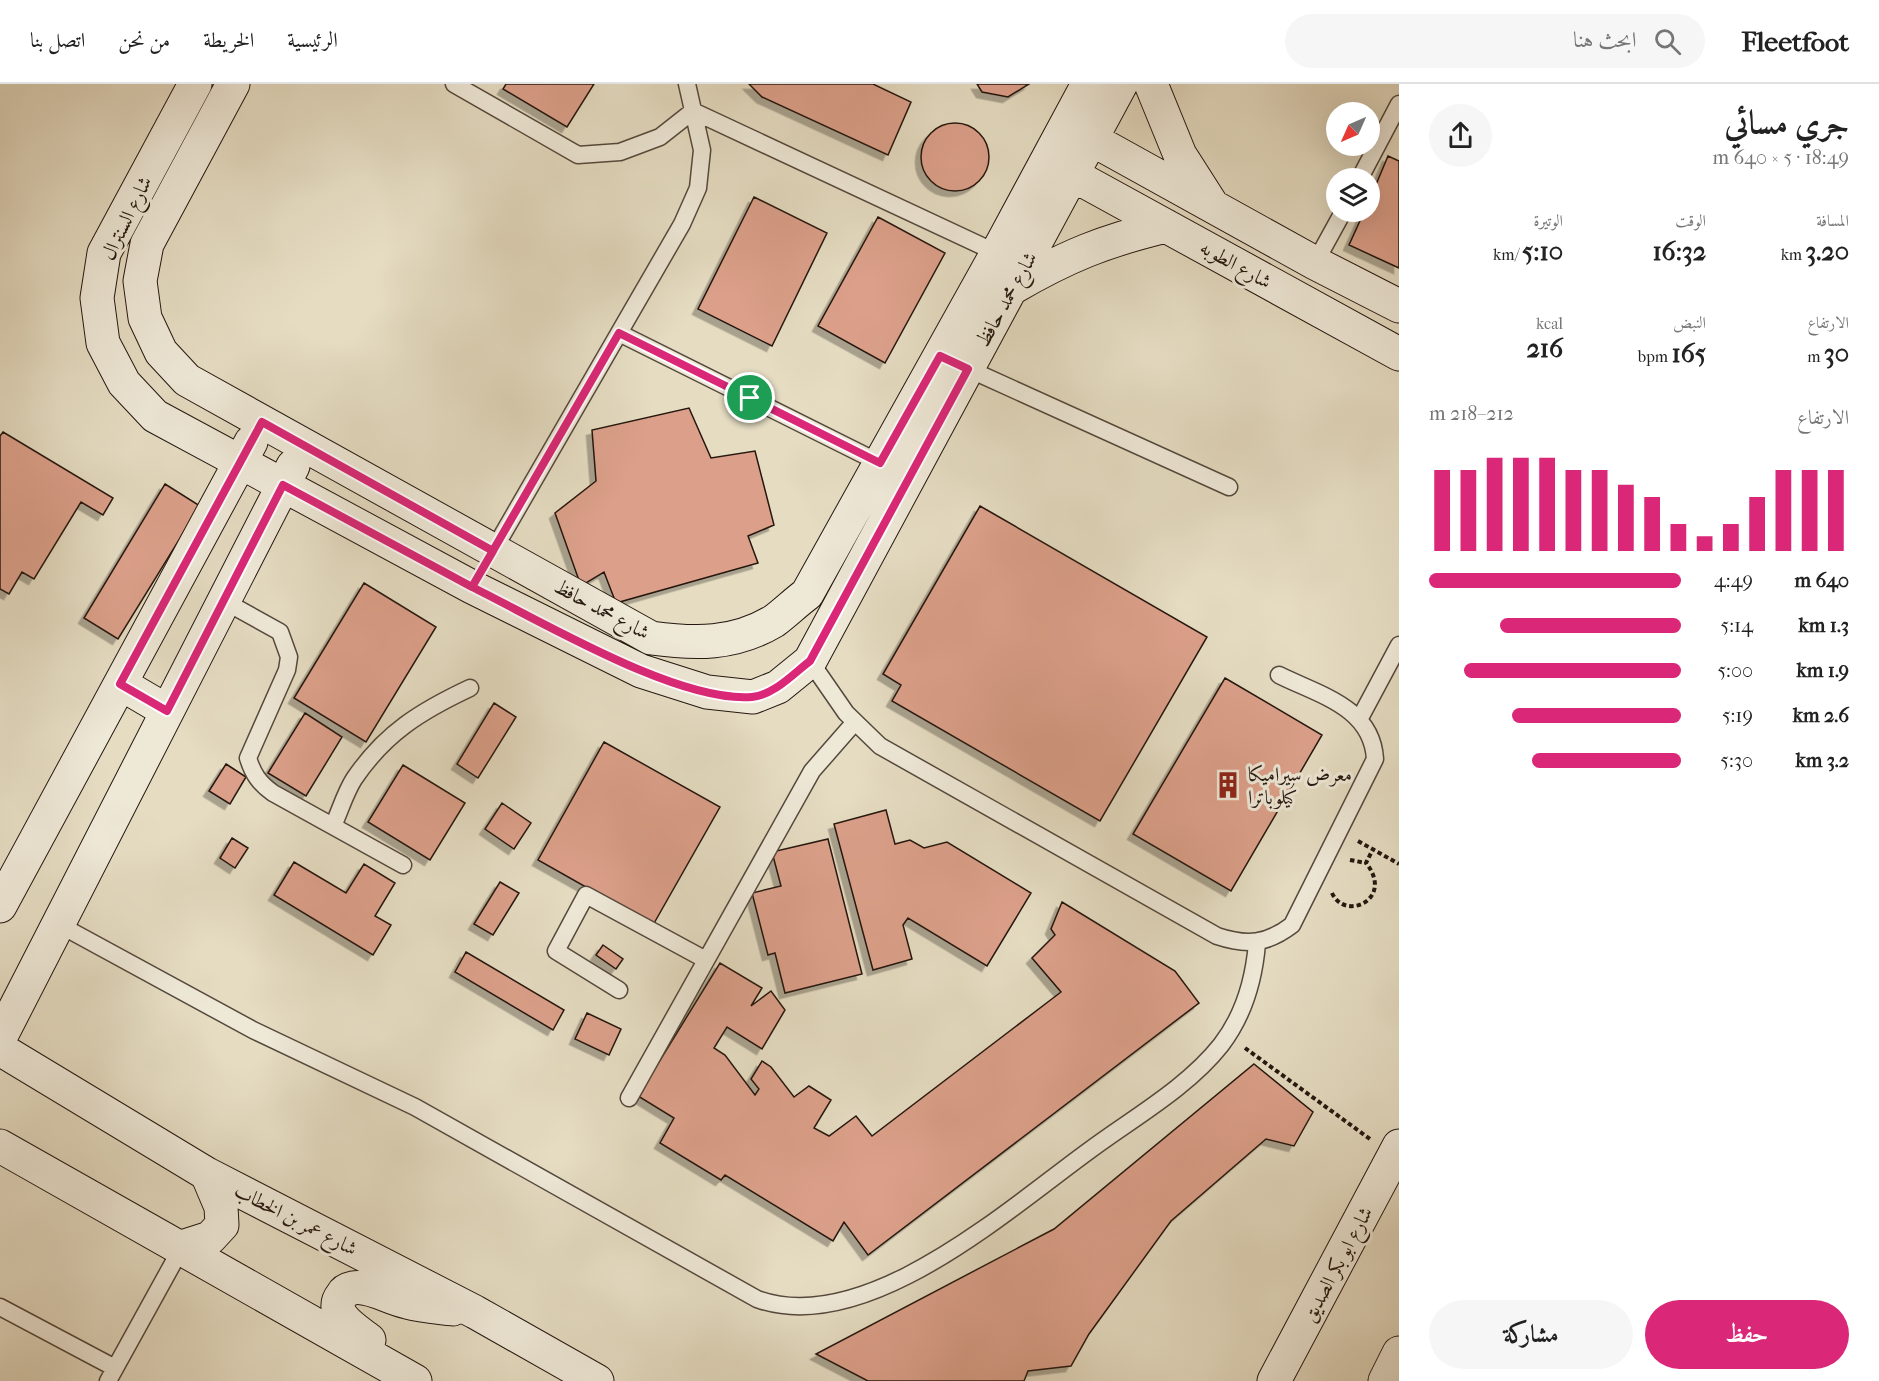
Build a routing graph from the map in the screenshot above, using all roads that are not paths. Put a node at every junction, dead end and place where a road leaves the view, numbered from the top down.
1 (195, 84) edge
2 (454, 84) edge
3 (687, 84) edge
4 (1088, 84) edge
5 (1121, 84) edge
6 (1151, 84) edge
7 (225, 86) edge
8 (483, 91) edge
9 (693, 111) junction
10 (1397, 114) edge
11 (1092, 140) junction
12 (1366, 168) edge
13 (1073, 175) junction
14 (1211, 204) junction
15 (1337, 222) edge
16 (1166, 226) junction
17 (997, 254) junction
18 (1315, 263) junction
19 (1012, 288) junction
20 (1399, 306) edge
21 (619, 333) junction
22 (1399, 354) edge
23 (954, 362) junction
24 (262, 422) junction
25 (304, 445) junction
26 (241, 462) junction
27 (880, 463) junction
28 (283, 485) junction
29 (1229, 487) dead end
30 (493, 551) junction
31 (472, 587) junction
32 (224, 601) junction
33 (1399, 645) edge
34 (810, 661) junction
35 (1279, 675) dead end
36 (120, 684) junction
37 (470, 688) dead end
38 (167, 711) junction
39 (1360, 718) junction
40 (854, 723) junction
41 (333, 826) junction
42 (403, 865) dead end
43 (0, 906) edge
44 (58, 924) junction
45 (1257, 943) junction
46 (706, 960) junction
47 (619, 990) dead end
48 (0, 1038) edge
49 (0, 1049) edge
50 (629, 1098) dead end
51 (0, 1146) edge
52 (1396, 1151) edge
53 (207, 1173) junction
54 (182, 1247) junction
55 (0, 1307) edge
56 (475, 1312) junction
57 (1399, 1353) edge
58 (112, 1374) edge
59 (415, 1381) edge
60 (420, 1381) edge
61 (597, 1381) edge
62 (1274, 1381) edge
63 (1385, 1381) edge

1 - 26 street, شارع السنترال
2 - 8 lane
3 - 9 lane
4 - 17 street, شارع محمد حافظ
5 - 11 street, شارع محمد حافظ
6 - 14 street
7 - 24 street, شارع السنترال
8 - 9 lane
9 - 17 lane
9 - 21 lane
10 - 12 lane
11 - 13 street, شارع محمد حافظ
11 - 14 street, شارع الطوبه
13 - 16 street, شارع الطوبه
13 - 19 street, شارع محمد حافظ
14 - 18 street, شارع الطوبه
15 - 18 lane
16 - 19 street
16 - 22 street, شارع الطوبه
17 - 23 street, شارع محمد حافظ
18 - 20 street, شارع الطوبه
19 - 23 street, شارع محمد حافظ
21 - 27 lane
21 - 30 lane
23 - 27 street, شارع محمد حافظ
23 - 29 lane
23 - 34 street, شارع محمد حافظ
24 - 25 street, شارع السنترال
24 - 26 street
25 - 28 street
25 - 30 street, شارع السنترال
26 - 28 street, شارع السنترال
26 - 36 street
27 - 30 street, شارع محمد حافظ
28 - 31 street, شارع السنترال
28 - 32 street
30 - 31 street
31 - 34 street, شارع محمد حافظ
32 - 38 street
32 - 41 lane
33 - 39 lane
34 - 40 lane
35 - 39 lane
36 - 38 street
36 - 43 street
37 - 41 lane
38 - 44 street
39 - 45 lane
40 - 45 lane
40 - 46 lane
41 - 42 lane
44 - 45 lane
44 - 48 street
46 - 47 lane
46 - 50 lane
49 - 53 street, شارع عمر بن الخطاب
51 - 54 street
52 - 62 street, شارع ابو بكر الصديق
53 - 54 street
53 - 56 street, شارع عمر بن الخطاب
54 - 58 lane
54 - 59 street
55 - 58 lane
56 - 60 street
56 - 61 street, شارع عمر بن الخطاب
57 - 63 street

